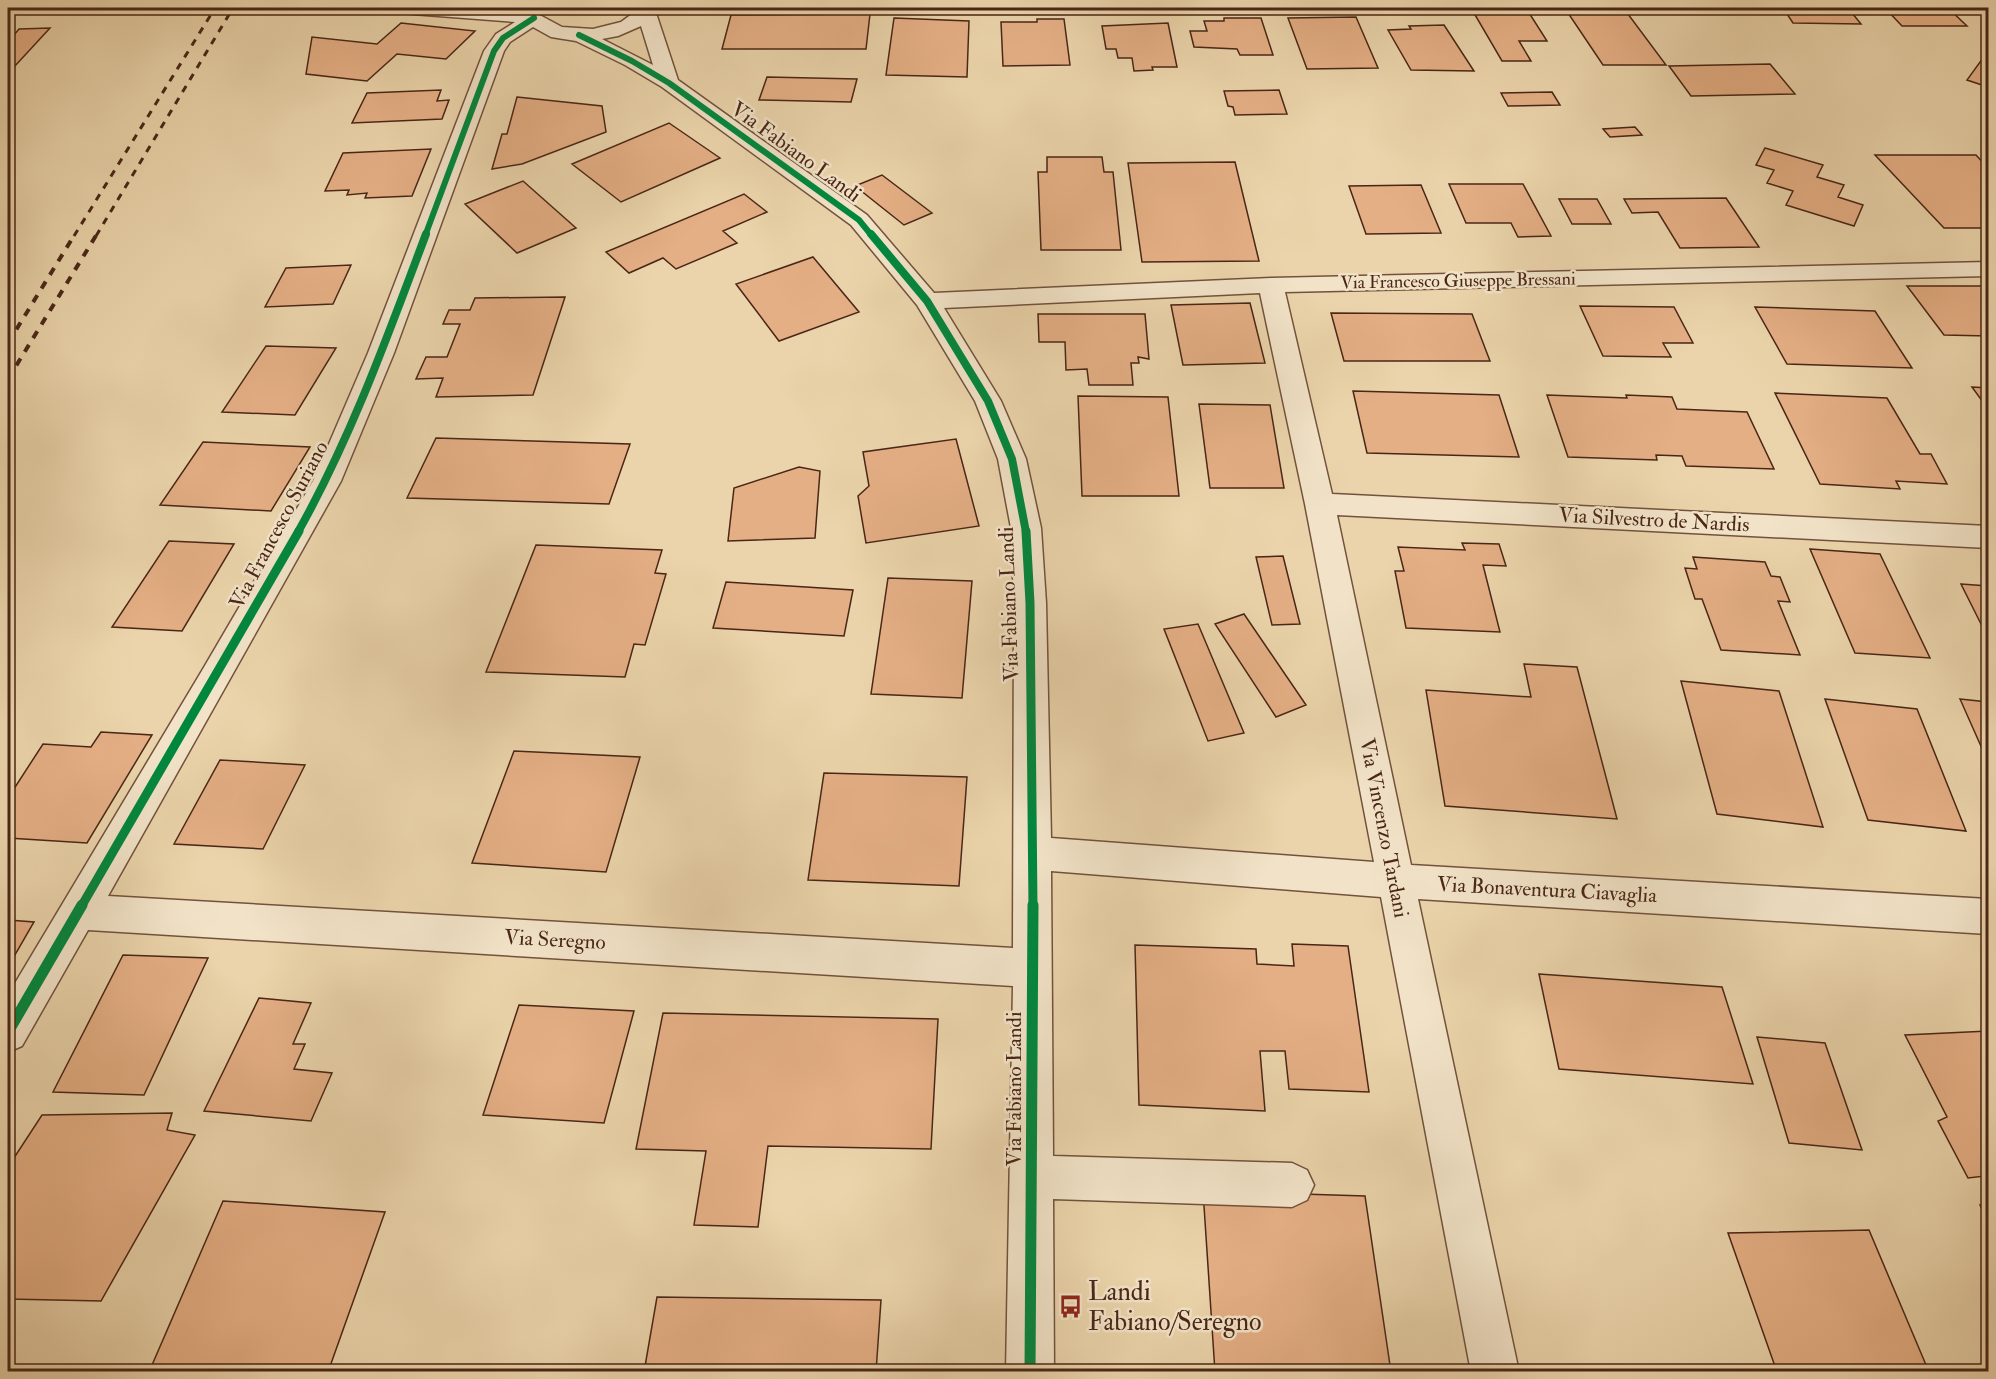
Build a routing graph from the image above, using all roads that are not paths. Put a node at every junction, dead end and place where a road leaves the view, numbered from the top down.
1 (411, 8) edge
2 (648, 10) edge
3 (534, 13) edge
4 (579, 35) junction
5 (669, 83) junction
6 (1989, 269) edge
7 (1270, 285) junction
8 (927, 301) junction
9 (1320, 504) junction
10 (1989, 537) edge
11 (1033, 853) junction
12 (1395, 881) junction
13 (77, 912) junction
14 (1989, 917) edge
15 (1032, 968) junction
16 (8, 1032) edge
17 (1031, 1178) junction
18 (1292, 1185) dead end
19 (1030, 1371) edge
20 (1495, 1371) edge

1 - 3 street
2 - 4 street
2 - 5 street
3 - 4 street
3 - 13 street, Via Francesco Suriano
4 - 5 street, Via Fabiano Landi
5 - 8 street, Via Fabiano Landi
6 - 7 street, Via Francesco Giuseppe Bressani
7 - 8 street, Via Francesco Giuseppe Bressani
7 - 9 street, Via Vincenzo Tardani
8 - 11 street, Via Fabiano Landi
9 - 10 street, Via Silvestro de Nardis
9 - 12 street, Via Vincenzo Tardani
11 - 12 street, Via Bonaventura Ciavaglia
11 - 15 street, Via Fabiano Landi
12 - 14 street, Via Bonaventura Ciavaglia
12 - 20 street, Via Vincenzo Tardani
13 - 15 street, Via Seregno
13 - 16 street, Via Francesco Suriano
15 - 17 street, Via Fabiano Landi
17 - 18 street, Via Fabiano Landi
17 - 19 street, Via Fabiano Landi

